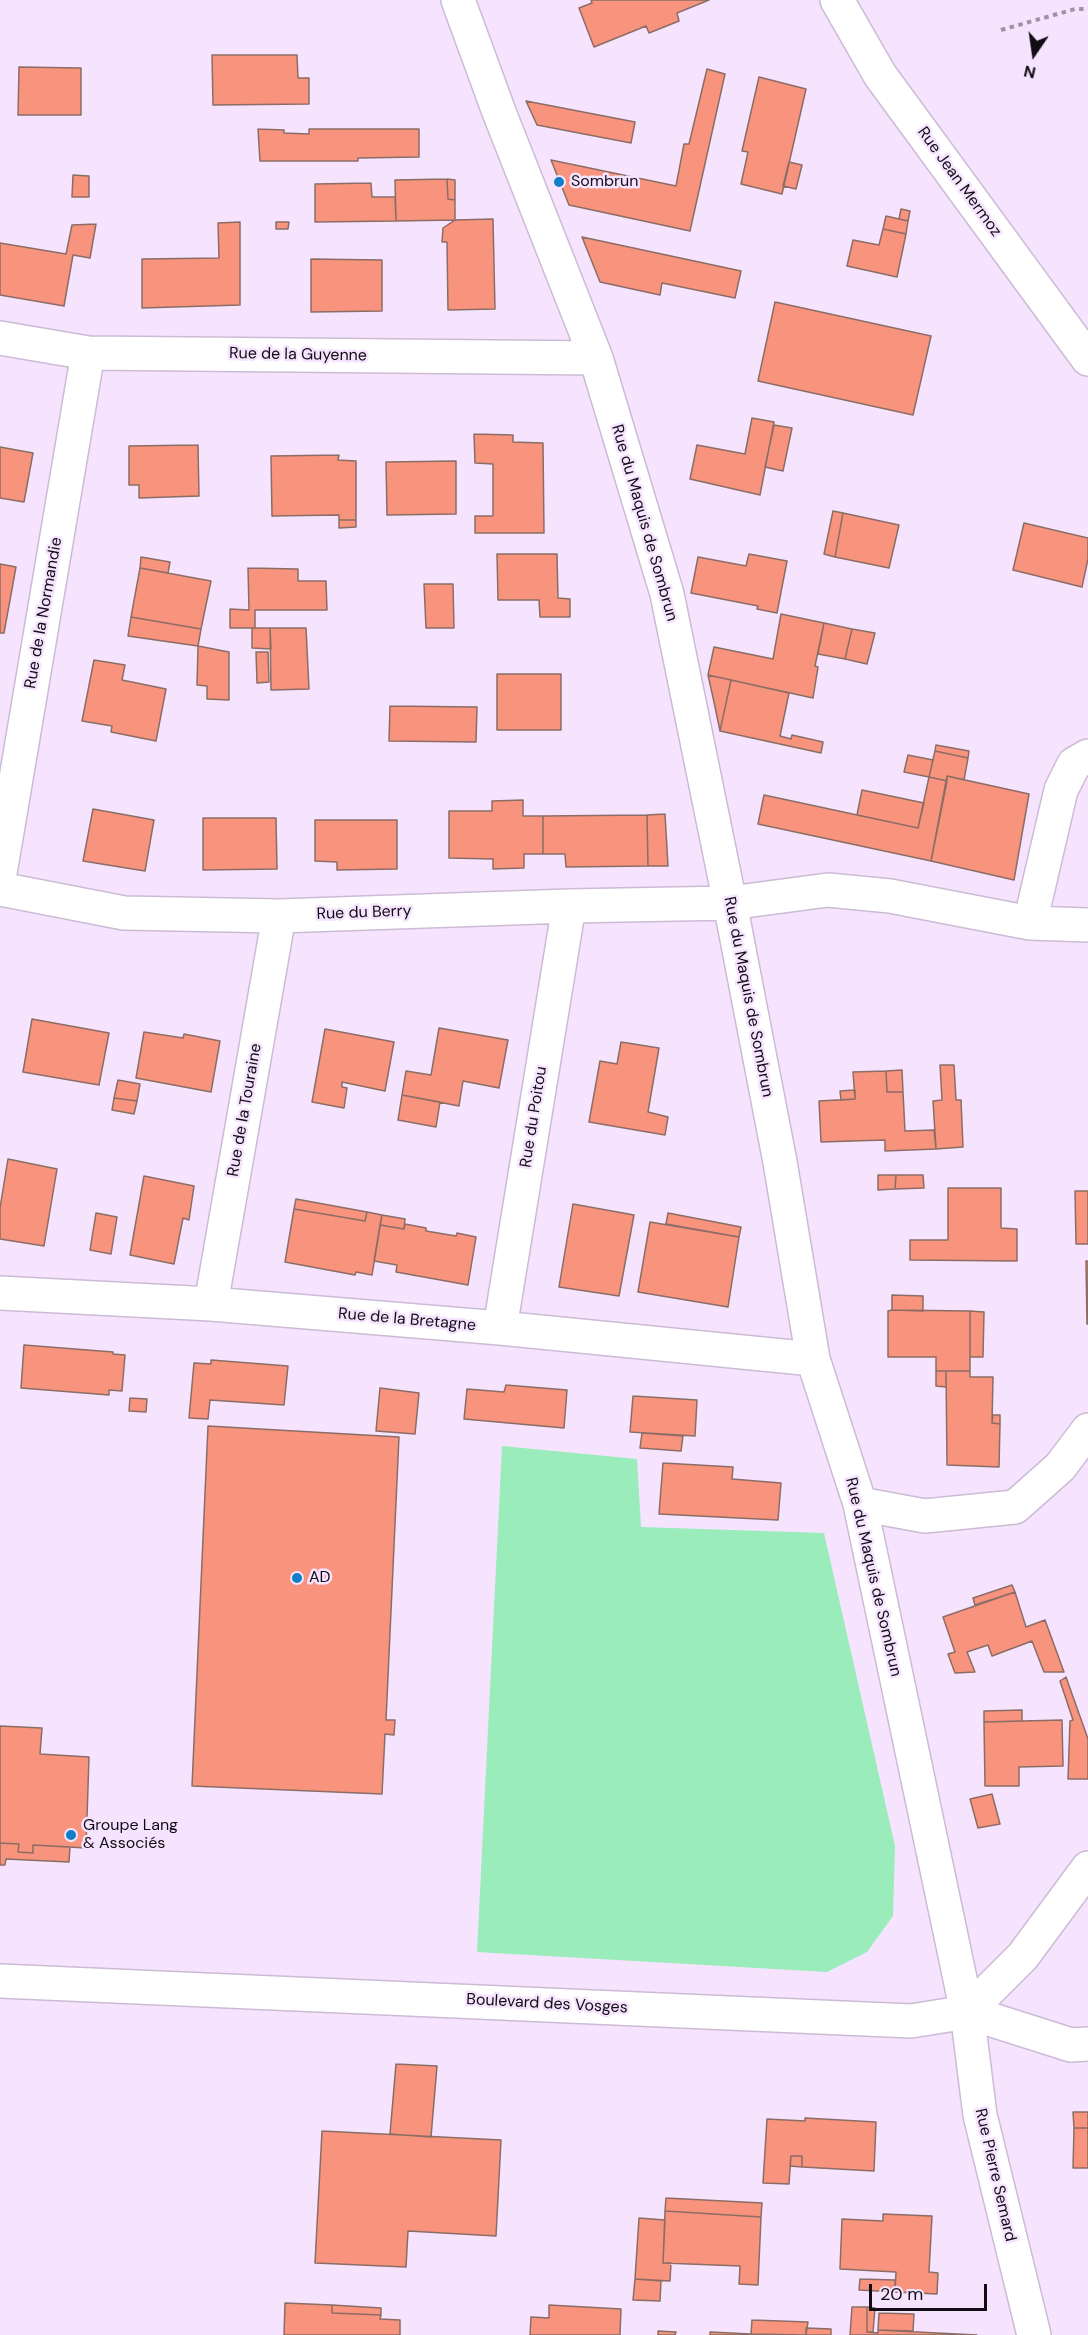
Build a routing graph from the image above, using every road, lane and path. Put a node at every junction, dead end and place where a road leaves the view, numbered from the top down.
1 (837, 0) edge
2 (460, 1) edge
3 (1088, 9) edge
4 (1001, 30) dead end
5 (0, 338) edge
6 (88, 353) junction
7 (596, 357) junction
8 (1088, 359) edge
9 (1088, 756) edge
10 (0, 873) edge
11 (0, 889) edge
12 (730, 903) junction
13 (568, 906) junction
14 (279, 916) junction
15 (1030, 923) junction
16 (1088, 925) edge
17 (0, 1293) edge
18 (211, 1304) junction
19 (500, 1328) junction
20 (813, 1359) junction
21 (1088, 1430) edge
22 (860, 1504) junction
23 (1088, 1868) edge
24 (0, 1982) edge
25 (968, 2012) junction
26 (1088, 2044) edge
27 (1035, 2335) edge

1 - 8 street, Rue Jean Mermoz
2 - 7 street, Rue du Maquis de Sombrun
3 - 4 path
5 - 6 street, Rue de la Guyenne
6 - 7 street, Rue de la Guyenne
6 - 10 street, Rue de la Normandie
7 - 12 street, Rue du Maquis de Sombrun
9 - 15 street
11 - 14 street, Rue du Berry
12 - 13 street, Rue du Berry
12 - 15 street, Rue du Berry
12 - 20 street, Rue du Maquis de Sombrun
13 - 14 street, Rue du Berry
13 - 19 street, Rue du Poitou
14 - 18 street, Rue de la Touraine
15 - 16 street, Rue du Berry
17 - 18 street, Rue de la Bretagne
18 - 19 street, Rue de la Bretagne
19 - 20 street, Rue de la Bretagne
20 - 22 street, Rue du Maquis de Sombrun
21 - 22 street
22 - 25 street, Rue du Maquis de Sombrun
23 - 25 street
24 - 25 street, Boulevard des Vosges
25 - 26 street, Boulevard des Vosges
25 - 27 street, Rue Pierre Semard

